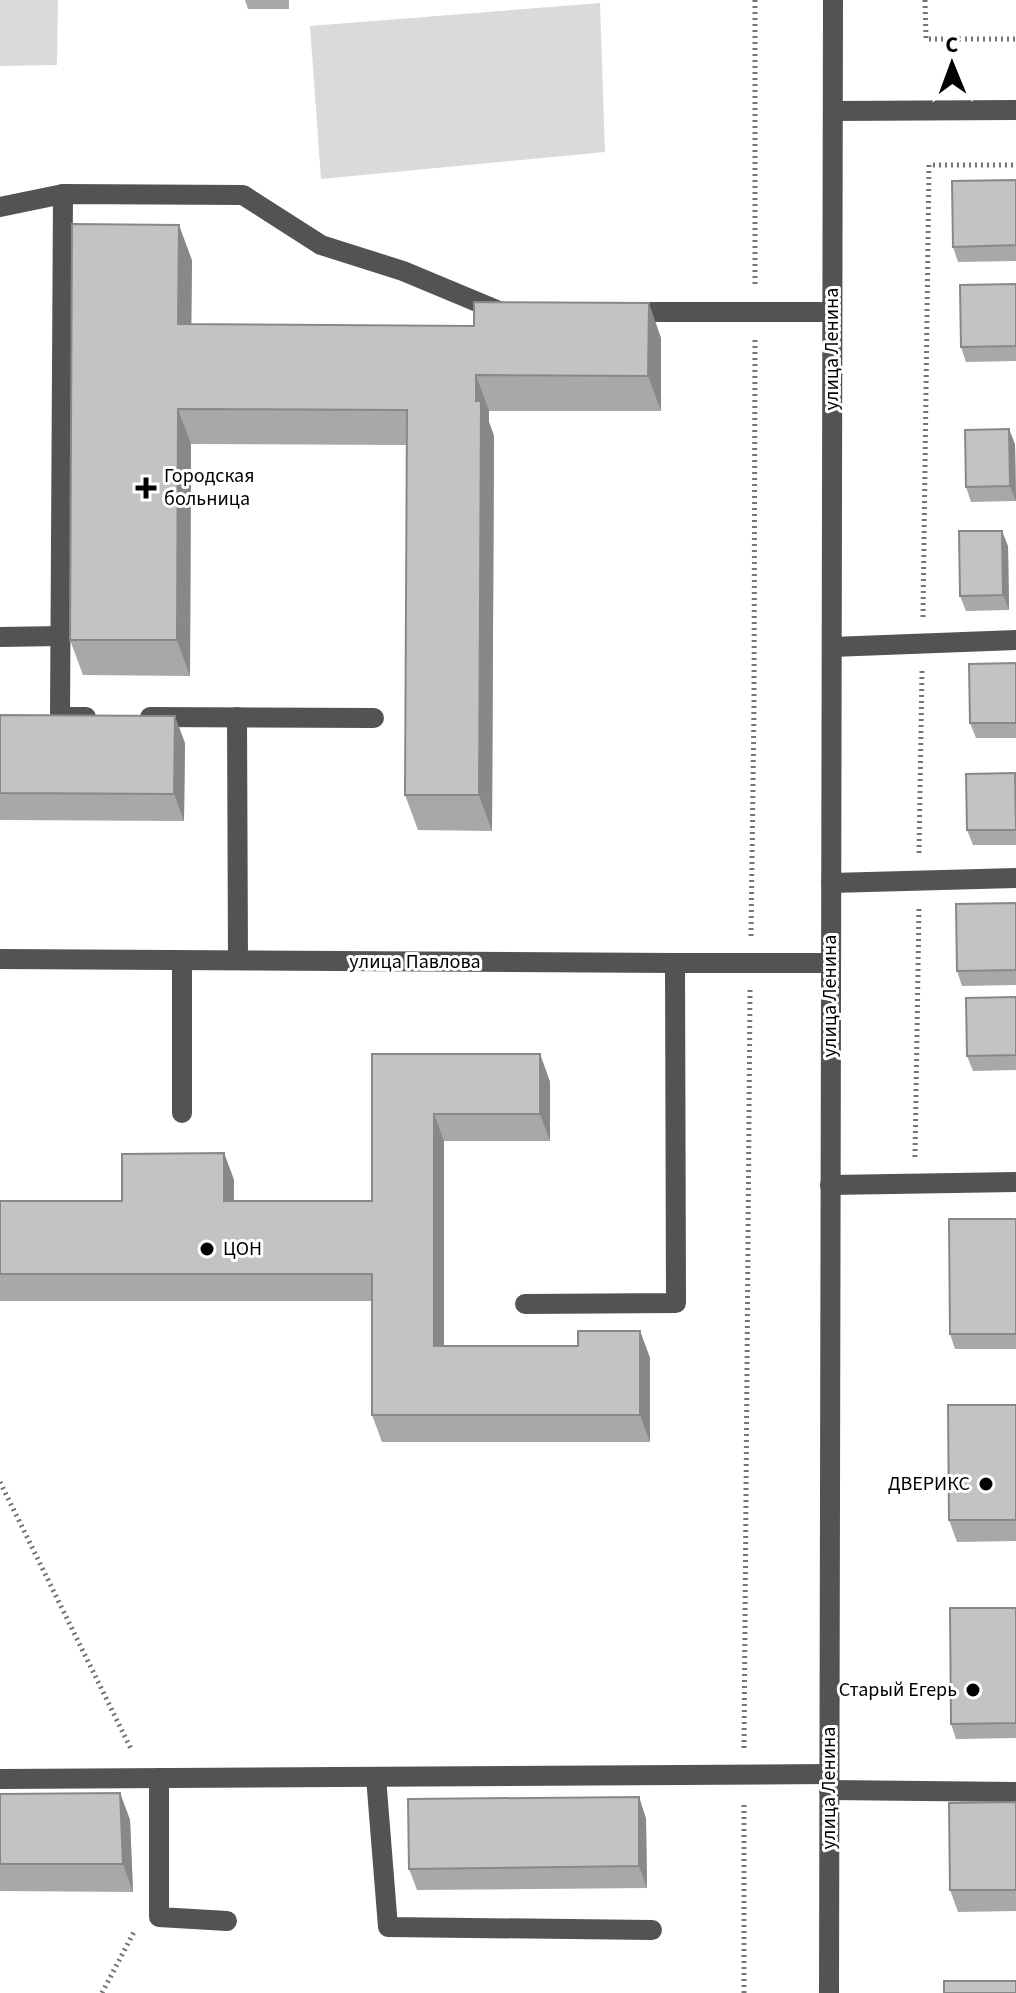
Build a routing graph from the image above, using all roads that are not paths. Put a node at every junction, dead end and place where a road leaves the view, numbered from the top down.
1 (833, 0) edge
2 (1016, 110) edge
3 (833, 111) junction
4 (63, 194) junction
5 (0, 207) edge
6 (512, 311) edge
7 (603, 312) edge
8 (832, 312) junction
9 (61, 636) junction
10 (0, 637) edge
11 (1016, 640) edge
12 (832, 647) junction
13 (104, 717) edge
14 (134, 717) edge
15 (237, 717) junction
16 (374, 718) dead end
17 (1016, 878) edge
18 (831, 883) junction
19 (0, 959) edge
20 (182, 960) junction
21 (238, 960) junction
22 (675, 963) junction
23 (830, 963) junction
24 (182, 1113) dead end
25 (1016, 1182) edge
26 (830, 1185) junction
27 (525, 1304) dead end
28 (376, 1777) junction
29 (159, 1778) junction
30 (0, 1779) edge
31 (829, 1782) junction
32 (1016, 1792) edge
33 (227, 1921) dead end
34 (652, 1930) dead end
35 (829, 1993) edge

1 - 3 street, улица Ленина
2 - 3 street
3 - 8 street, улица Ленина
4 - 5 street
4 - 6 street
4 - 9 street
7 - 8 street
8 - 12 street, улица Ленина
9 - 10 street
9 - 13 street
11 - 12 street
12 - 18 street, улица Ленина
14 - 15 street
15 - 16 street
15 - 21 street
17 - 18 street
18 - 23 street, улица Ленина
19 - 20 street, улица Павлова
20 - 21 street, улица Павлова
20 - 24 street
21 - 22 street, улица Павлова
22 - 23 street, улица Павлова
22 - 27 street
23 - 26 street, улица Ленина
25 - 26 street
26 - 31 street, улица Ленина
28 - 29 street
28 - 31 street
28 - 34 street
29 - 30 street
29 - 33 street
31 - 32 street
31 - 35 street, улица Ленина

